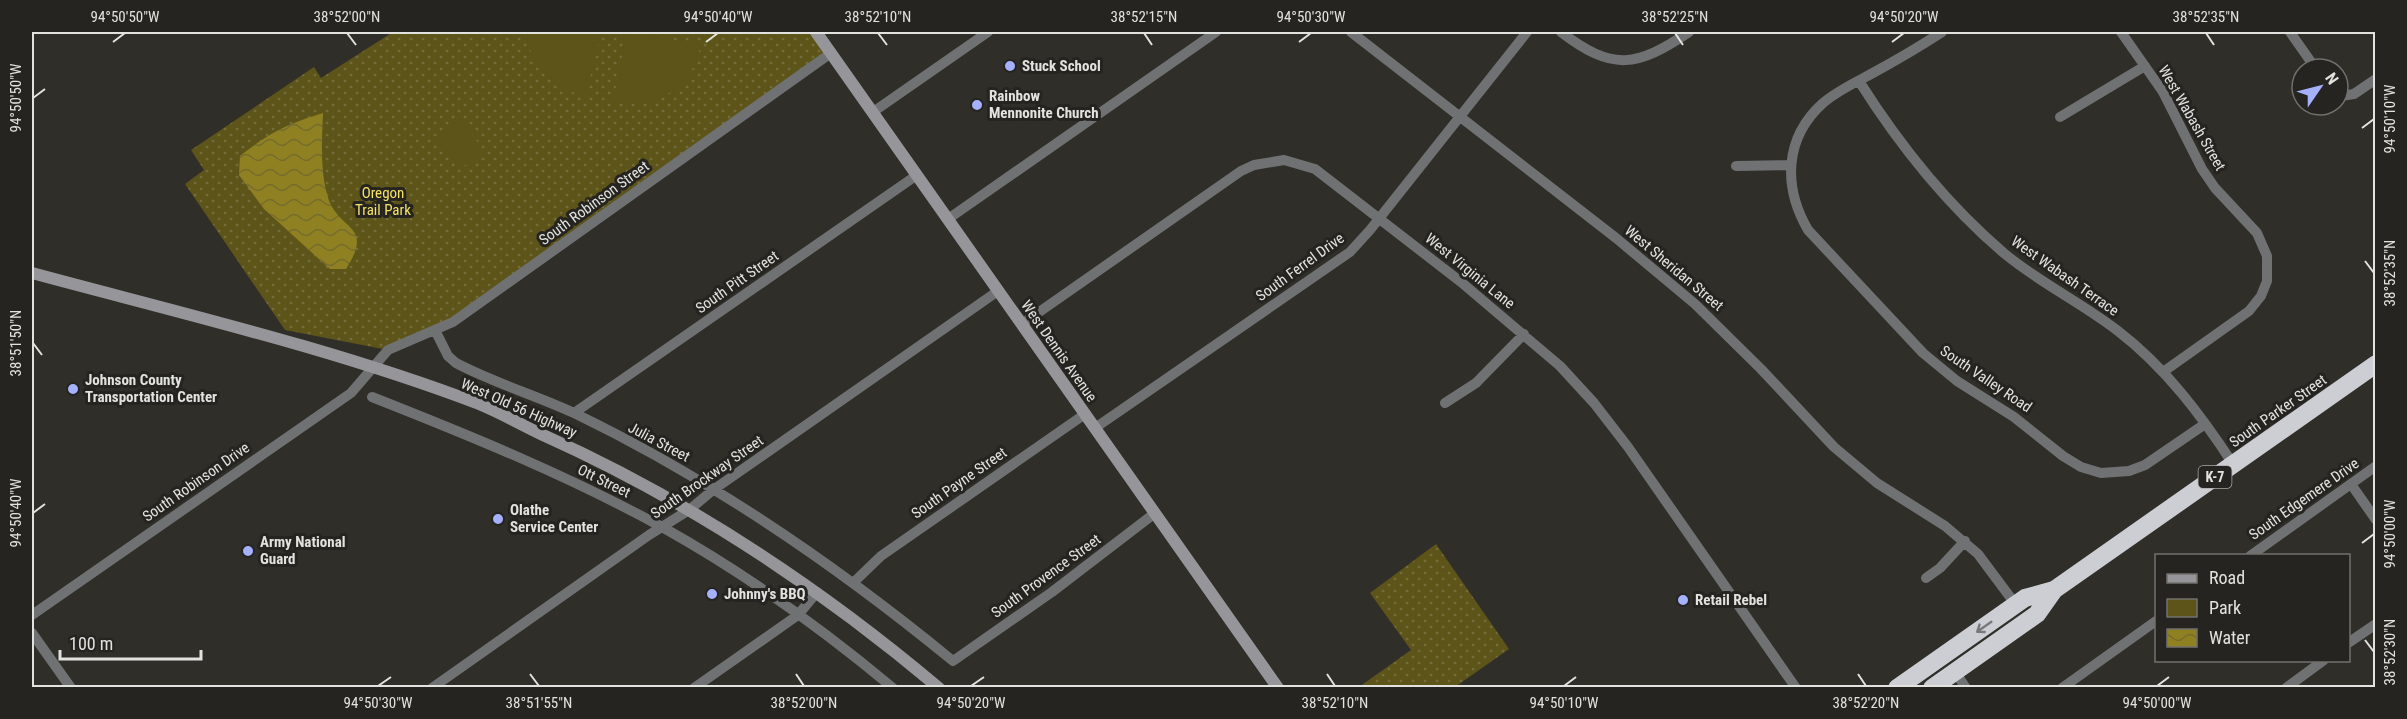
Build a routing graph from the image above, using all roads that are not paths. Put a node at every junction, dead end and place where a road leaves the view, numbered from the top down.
1 (816, 32) edge
2 (988, 32) edge
3 (1216, 32) edge
4 (1351, 32) edge
5 (1527, 32) edge
6 (1561, 32) edge
7 (1689, 32) edge
8 (1942, 32) edge
9 (2121, 32) edge
10 (2290, 32) edge
11 (831, 52) junction
12 (2308, 57) edge
13 (2145, 66) junction
14 (2376, 80) edge
15 (1859, 81) junction
16 (2350, 95) edge
17 (873, 112) junction
18 (1459, 117) junction
19 (2060, 117) dead end
20 (1790, 165) junction
21 (1736, 166) dead end
22 (917, 175) junction
23 (1380, 218) junction
24 (948, 219) junction
25 (32, 273) edge
26 (998, 291) junction
27 (1022, 324) junction
28 (435, 330) junction
29 (1524, 334) junction
30 (2376, 364) edge
31 (371, 368) junction
32 (2163, 372) junction
33 (372, 397) dead end
34 (1445, 403) dead end
35 (574, 413) junction
36 (1085, 414) junction
37 (2205, 424) junction
38 (1095, 428) junction
39 (2234, 464) junction
40 (2376, 466) edge
41 (2351, 484) junction
42 (713, 490) junction
43 (689, 510) junction
44 (1155, 513) junction
45 (2376, 520) edge
46 (663, 528) junction
47 (1965, 542) junction
48 (2251, 554) edge
49 (1926, 578) dead end
50 (854, 582) junction
51 (2054, 590) junction
52 (818, 592) junction
53 (2016, 605) junction
54 (32, 615) edge
55 (798, 615) junction
56 (2155, 622) edge
57 (2376, 624) edge
58 (32, 633) edge
59 (2350, 642) edge
60 (953, 661) joint
61 (2321, 662) edge
62 (1955, 672) junction
63 (71, 687) edge
64 (432, 687) edge
65 (694, 687) edge
66 (893, 687) edge
67 (939, 687) edge
68 (1278, 687) edge
69 (1796, 687) edge
70 (1898, 687) edge
71 (1932, 687) edge
72 (1966, 687) edge
73 (2062, 687) edge
74 (2286, 687) edge

1 - 11 main road, West Dennis Avenue
2 - 17 street
3 - 24 street
4 - 18 street, West Sheridan Street
5 - 18 street, South Ferrel Drive
6 - 7 street
8 - 15 street, South Valley Road
9 - 13 street, West Wabash Street
10 - 12 street
11 - 17 main road, West Dennis Avenue
11 - 28 street, South Robinson Street
13 - 19 street
13 - 32 street, West Wabash Street
14 - 16 street
15 - 20 street, South Valley Road
15 - 32 street, West Wabash Terrace
17 - 22 main road, West Dennis Avenue
18 - 23 street, South Ferrel Drive
18 - 47 street, West Sheridan Street
20 - 21 street
20 - 37 street, South Valley Road
22 - 24 main road, West Dennis Avenue
22 - 35 street, South Pitt Street
23 - 27 street, West Virginia Lane
23 - 29 street, West Virginia Lane
23 - 38 street, South Ferrel Drive
24 - 26 main road, West Dennis Avenue
25 - 31 main road, West Old 56 Highway
26 - 27 main road, West Dennis Avenue
26 - 42 street, South Brockway Street
27 - 36 main road, West Dennis Avenue
28 - 31 street, South Robinson Street
28 - 35 street, Julia Street
29 - 34 street
29 - 69 street, West Virginia Lane
30 - 39 highway, South Parker Street / K-7
31 - 43 main road, West Old 56 Highway
31 - 54 street, South Robinson Drive
32 - 37 street, West Wabash Terrace
33 - 46 street, Ott Street
35 - 42 street, Julia Street
36 - 38 main road, West Dennis Avenue
36 - 50 street, South Payne Street
37 - 39 street, West Wabash Terrace
38 - 44 main road, West Dennis Avenue
39 - 51 highway, South Parker Street / K-7
40 - 41 street, South Edgemere Drive
41 - 45 street
41 - 48 street, South Edgemere Drive
42 - 43 street, South Brockway Street
42 - 50 street, Julia Street
43 - 46 street, South Brockway Street
43 - 52 main road, West Old 56 Highway
44 - 60 street, South Provence Street
44 - 68 main road, West Dennis Avenue
46 - 55 street, Ott Street
46 - 64 street, South Brockway Street
47 - 49 street
47 - 53 street, West Sheridan Street
50 - 60 street, Julia Street
51 - 53 highway, South Parker Street / K-7
51 - 62 highway, South Parker Street / K-7
52 - 55 street
52 - 67 main road, West Old 56 Highway
53 -> 70 highway, South Parker Street / K-7
55 - 65 street
55 - 66 street, Ott Street
56 - 73 street
57 - 59 street
58 - 63 street
61 - 74 street
62 - 71 highway, South Parker Street / K-7
62 - 72 street

